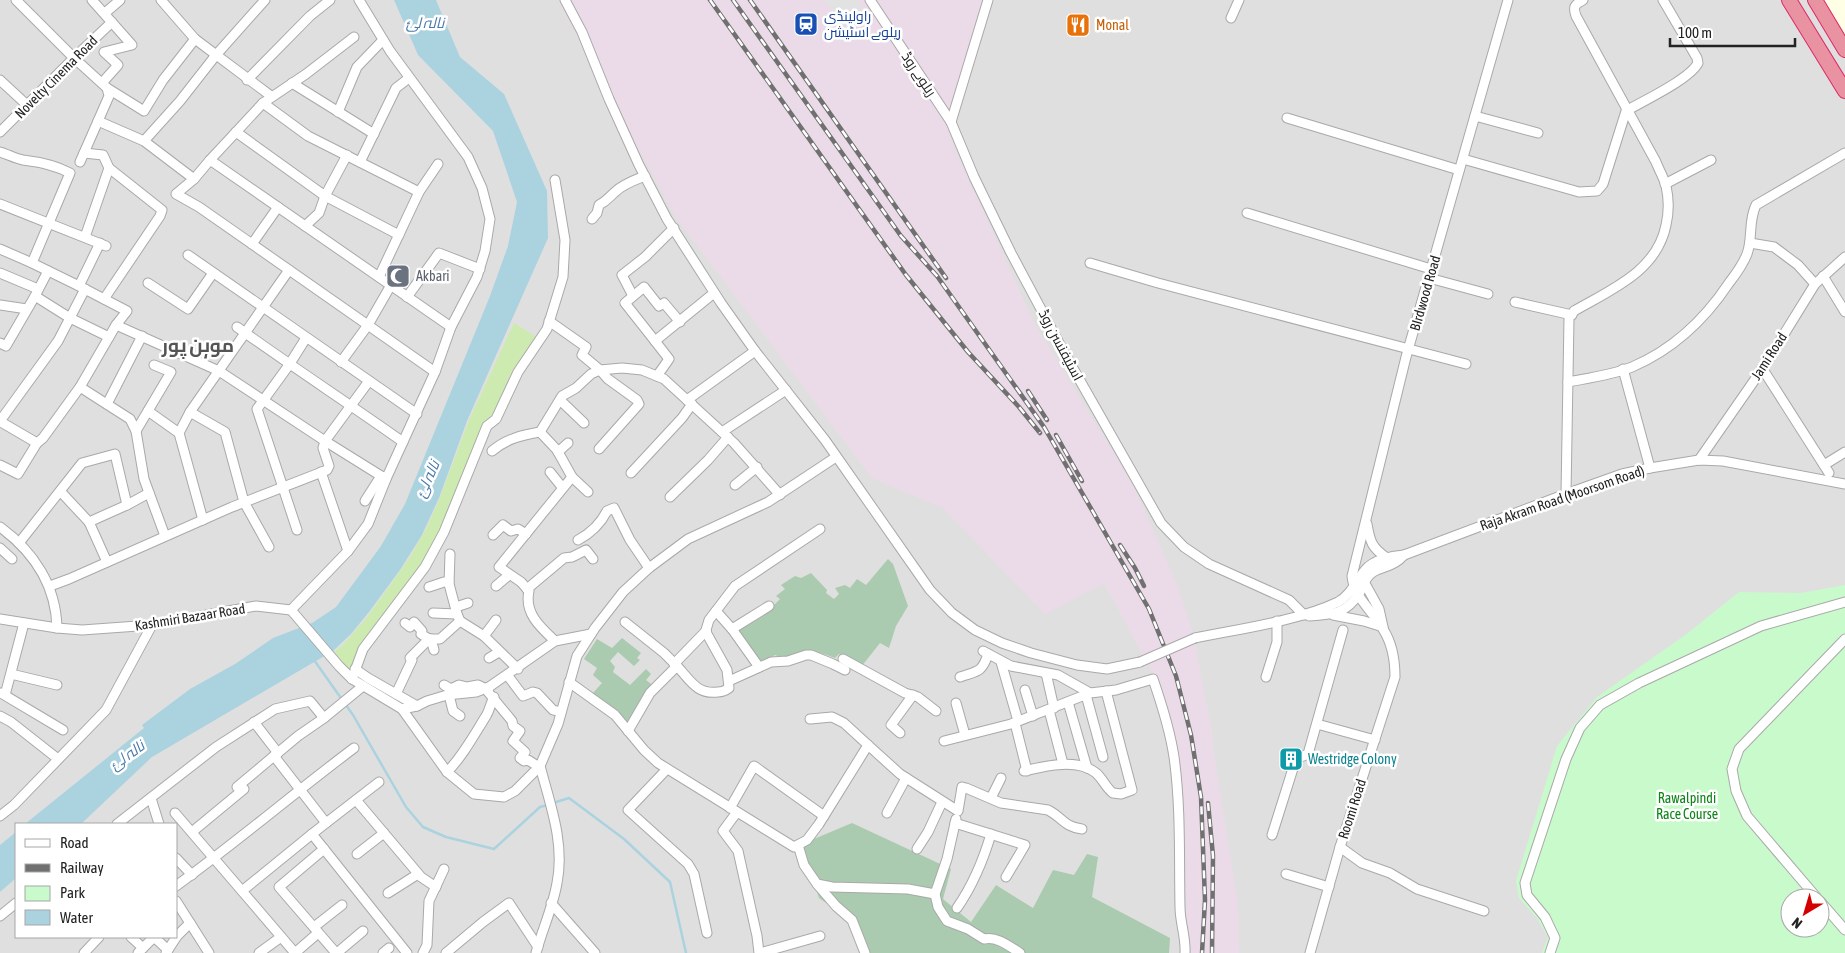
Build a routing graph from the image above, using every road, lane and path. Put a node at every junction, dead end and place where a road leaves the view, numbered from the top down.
1 (16, 0) edge
2 (92, 0) edge
3 (120, 0) edge
4 (161, 0) edge
5 (265, 0) edge
6 (330, 0) edge
7 (359, 0) edge
8 (565, 0) edge
9 (870, 0) edge
10 (988, 0) edge
11 (1239, 0) edge
12 (1508, 0) edge
13 (1583, 0) edge
14 (1663, 0) edge
15 (1789, 0) edge
16 (1815, 0) edge
17 (104, 13) junction
18 (1231, 18) dead end
19 (112, 22) junction
20 (354, 37) dead end
21 (195, 39) junction
22 (383, 40) junction
23 (1845, 50) edge
24 (216, 55) junction
25 (74, 58) junction
26 (409, 78) junction
27 (0, 80) edge
28 (247, 80) junction
29 (292, 83) junction
30 (104, 85) junction
31 (1845, 91) edge
32 (271, 96) junction
33 (263, 103) junction
34 (27, 105) junction
35 (1626, 111) junction
36 (338, 112) junction
37 (1475, 116) junction
38 (1288, 118) dead end
39 (98, 121) junction
40 (951, 122) junction
41 (0, 132) edge
42 (236, 132) junction
43 (1538, 133) dead end
44 (374, 134) junction
45 (144, 141) junction
46 (0, 152) edge
47 (84, 153) junction
48 (1845, 153) edge
49 (347, 155) junction
50 (1463, 159) junction
51 (210, 160) junction
52 (1711, 160) dead end
53 (80, 162) dead end
54 (360, 162) junction
55 (438, 164) dead end
56 (109, 168) junction
57 (1460, 170) junction
58 (645, 176) junction
59 (194, 179) junction
60 (555, 180) dead end
61 (1665, 184) junction
62 (419, 192) junction
63 (325, 196) junction
64 (0, 204) edge
65 (278, 207) junction
66 (1247, 213) dead end
67 (592, 220) dead end
68 (49, 223) junction
69 (305, 226) junction
70 (674, 228) junction
71 (399, 235) junction
72 (85, 237) junction
73 (1750, 243) junction
74 (252, 244) junction
75 (0, 249) edge
76 (188, 256) dead end
77 (1845, 257) edge
78 (32, 263) junction
79 (1090, 263) dead end
80 (480, 269) junction
81 (289, 270) junction
82 (48, 271) junction
83 (0, 273) edge
84 (213, 273) junction
85 (1430, 273) junction
86 (1823, 276) junction
87 (379, 277) junction
88 (148, 283) dead end
89 (1815, 284) junction
90 (391, 285) junction
91 (82, 287) junction
92 (36, 292) junction
93 (714, 293) junction
94 (1488, 294) dead end
95 (633, 296) junction
96 (408, 297) junction
97 (104, 299) junction
98 (1516, 302) dead end
99 (0, 305) edge
100 (263, 308) junction
101 (27, 309) junction
102 (1845, 312) edge
103 (1572, 315) junction
104 (70, 318) junction
105 (549, 321) junction
106 (680, 322) junction
107 (116, 324) junction
108 (368, 325) junction
109 (236, 327) dead end
110 (451, 327) junction
111 (246, 333) junction
112 (142, 336) junction
113 (109, 337) junction
114 (306, 338) junction
115 (655, 342) junction
116 (0, 343) edge
117 (1409, 348) junction
118 (755, 351) junction
119 (341, 362) junction
120 (154, 364) dead end
121 (1466, 364) dead end
122 (289, 365) junction
123 (1762, 368) junction
124 (1623, 369) junction
125 (600, 370) junction
126 (219, 371) junction
127 (435, 372) junction
128 (657, 376) junction
129 (369, 381) junction
130 (1568, 382) junction
131 (80, 387) junction
132 (786, 390) junction
133 (264, 400) junction
134 (560, 400) junction
135 (690, 402) junction
136 (107, 404) junction
137 (352, 405) junction
138 (148, 411) junction
139 (190, 412) junction
140 (417, 414) junction
141 (0, 422) edge
142 (584, 423) dead end
143 (136, 432) junction
144 (540, 432) junction
145 (178, 433) junction
146 (725, 435) junction
147 (325, 442) junction
148 (403, 442) junction
149 (37, 443) junction
150 (568, 443) dead end
151 (599, 449) dead end
152 (492, 451) dead end
153 (558, 452) junction
154 (1845, 452) edge
155 (836, 457) junction
156 (1700, 460) junction
157 (0, 464) edge
158 (1824, 465) junction
159 (757, 467) junction
160 (1650, 468) junction
161 (321, 472) junction
162 (550, 472) dead end
163 (631, 473) dead end
164 (1829, 473) dead end
165 (572, 476) junction
166 (384, 478) junction
167 (1845, 484) edge
168 (735, 485) dead end
169 (283, 487) junction
170 (562, 487) junction
171 (60, 491) junction
172 (588, 492) dead end
173 (149, 493) junction
174 (1566, 494) junction
175 (780, 495) junction
176 (670, 497) dead end
177 (365, 501) dead end
178 (244, 502) junction
179 (126, 505) junction
180 (1366, 518) junction
181 (203, 520) junction
182 (90, 522) junction
183 (0, 527) edge
184 (820, 529) dead end
185 (297, 530) dead end
186 (526, 534) junction
187 (493, 535) dead end
188 (165, 536) junction
189 (578, 540) dead end
190 (19, 543) junction
191 (269, 547) dead end
192 (0, 548) edge
193 (348, 551) junction
194 (450, 554) dead end
195 (1404, 555) junction
196 (1387, 558) junction
197 (12, 559) dead end
198 (593, 559) dead end
199 (107, 562) junction
200 (649, 568) junction
201 (1354, 568) junction
202 (509, 575) junction
203 (451, 578) junction
204 (1363, 580) junction
205 (50, 586) junction
206 (496, 586) dead end
207 (429, 587) dead end
208 (527, 590) junction
209 (1356, 591) junction
210 (1845, 602) edge
211 (468, 603) dead end
212 (768, 606) dead end
213 (292, 610) junction
214 (716, 611) junction
215 (433, 613) dead end
216 (458, 614) junction
217 (1304, 615) junction
218 (1333, 615) junction
219 (0, 619) edge
220 (496, 620) dead end
221 (1277, 621) junction
222 (625, 622) dead end
223 (24, 623) junction
224 (405, 623) dead end
225 (152, 625) junction
226 (57, 628) junction
227 (1383, 628) junction
228 (732, 629) junction
229 (1342, 630) dead end
230 (706, 632) junction
231 (592, 634) junction
232 (484, 636) junction
233 (430, 639) junction
234 (1845, 639) edge
235 (555, 641) junction
236 (434, 650) dead end
237 (499, 652) junction
238 (489, 658) dead end
239 (843, 659) dead end
240 (1001, 662) junction
241 (675, 665) junction
242 (759, 667) junction
243 (356, 669) junction
244 (518, 669) junction
245 (845, 670) dead end
246 (1046, 673) junction
247 (11, 674) junction
248 (508, 676) junction
249 (960, 677) dead end
250 (1266, 677) dead end
251 (352, 679) junction
252 (729, 681) junction
253 (569, 682) junction
254 (56, 685) dead end
255 (363, 686) junction
256 (444, 686) dead end
257 (488, 688) junction
258 (1025, 690) dead end
259 (1106, 691) junction
260 (2, 694) edge
261 (396, 694) junction
262 (1088, 694) junction
263 (449, 695) junction
264 (913, 695) junction
265 (494, 698) junction
266 (1068, 702) junction
267 (956, 703) dead end
268 (417, 706) junction
269 (1051, 708) junction
270 (402, 709) junction
271 (936, 711) dead end
272 (561, 712) junction
273 (0, 716) edge
274 (327, 716) junction
275 (460, 716) dead end
276 (1033, 716) junction
277 (810, 719) dead end
278 (254, 722) junction
279 (1016, 722) junction
280 (1317, 724) junction
281 (63, 730) dead end
282 (628, 730) junction
283 (900, 733) dead end
284 (965, 736) junction
285 (1375, 740) junction
286 (944, 741) dead end
287 (868, 745) junction
288 (354, 748) dead end
289 (276, 754) junction
290 (1102, 757) dead end
291 (58, 759) junction
292 (1063, 764) junction
293 (540, 767) junction
294 (1087, 768) junction
295 (667, 769) junction
296 (447, 772) junction
297 (906, 778) junction
298 (1001, 778) dead end
299 (378, 782) dead end
300 (299, 789) junction
301 (151, 798) junction
302 (991, 798) junction
303 (356, 800) junction
304 (942, 802) junction
305 (734, 810) junction
306 (958, 811) junction
307 (175, 813) dead end
308 (886, 813) dead end
309 (0, 816) edge
310 (824, 816) junction
311 (127, 821) edge
312 (159, 823) edge
313 (326, 823) junction
314 (955, 823) junction
315 (1082, 829) dead end
316 (192, 832) junction
317 (384, 833) junction
318 (312, 834) junction
319 (991, 834) junction
320 (1272, 835) dead end
321 (798, 845) junction
322 (1340, 847) junction
323 (324, 849) junction
324 (917, 849) dead end
325 (357, 854) dead end
326 (214, 859) junction
327 (178, 860) edge
328 (444, 869) dead end
329 (418, 874) junction
330 (1286, 874) dead end
331 (192, 875) junction
332 (1006, 877) dead end
333 (817, 884) junction
334 (178, 885) edge
335 (436, 887) junction
336 (1329, 887) junction
337 (1808, 888) edge
338 (242, 892) junction
339 (388, 894) dead end
340 (935, 894) junction
341 (551, 903) junction
342 (15, 904) edge
343 (178, 904) edge
344 (342, 905) dead end
345 (957, 908) dead end
346 (1484, 911) dead end
347 (1830, 913) edge
348 (0, 916) edge
349 (190, 923) junction
350 (316, 930) junction
351 (1845, 930) edge
352 (363, 931) dead end
353 (707, 933) dead end
354 (178, 935) edge
355 (820, 936) dead end
356 (281, 937) junction
357 (98, 938) edge
358 (132, 938) edge
359 (153, 938) edge
360 (155, 938) edge
361 (176, 938) edge
362 (537, 950) edge
363 (140, 951) edge
364 (167, 951) edge
365 (84, 953) edge
366 (209, 953) edge
367 (259, 953) edge
368 (295, 953) edge
369 (336, 953) edge
370 (407, 953) edge
371 (423, 953) edge
372 (446, 953) edge
373 (595, 953) edge
374 (759, 953) edge
375 (865, 953) edge
376 (1020, 953) edge
377 (1185, 953) edge
378 (1310, 953) edge
379 (1550, 953) edge

1 - 25 street
2 - 17 street
3 - 17 street
4 - 21 street
5 - 24 street
6 - 28 street
7 - 22 street
8 - 58 street
9 - 40 street, ریلوے روڈ
10 - 40 street
11 - 18 street
12 - 37 street, BIrdwood Road
13 - 35 street
14 - 35 street
15 - 31 highway
16 - 23 highway
17 - 19 street
19 - 25 street, Novelty Cinema Road
19 - 30 street
20 - 29 street
21 - 24 street
21 - 30 street
22 - 26 street
22 - 36 street
24 - 28 street
24 - 45 street
25 - 30 street
25 - 34 street, Novelty Cinema Road
26 - 44 street
26 - 80 street
27 - 34 street
28 - 32 street
29 - 32 street
29 - 36 street
30 - 39 street
32 - 33 street
33 - 42 street
33 - 49 street
34 - 41 street, Novelty Cinema Road
35 - 50 street
35 - 61 street
36 - 44 street
37 - 43 street
37 - 50 street, BIrdwood Road
38 - 57 street
39 - 45 street
39 - 47 street
40 - 217 street, اسٹیفنسن روڈ
42 - 51 street
42 - 63 street
44 - 54 street
45 - 59 street
46 - 68 street
47 - 53 street
47 - 56 street
48 - 73 street
49 - 54 street
49 - 63 street
50 - 57 street, BIrdwood Road
51 - 59 street
51 - 65 street
52 - 61 street
54 - 62 street
55 - 62 street
56 - 72 street
56 - 97 street
57 - 85 street, BIrdwood Road
58 - 67 street
58 - 70 street
59 - 74 street
60 - 105 street
61 - 103 street
62 - 71 street
63 - 69 street
63 - 71 street
64 - 68 street
65 - 69 street
65 - 74 street
66 - 85 street
68 - 72 street
68 - 78 street
69 - 87 street
70 - 93 street
70 - 95 street
71 - 87 street
72 - 91 street
73 - 89 street
73 - 124 street
74 - 81 street
75 - 78 street
76 - 84 street
77 - 86 street, Jami Road
78 - 82 street
79 - 117 street
80 - 96 street
80 - 110 street
81 - 100 street
81 - 108 street
82 - 91 street
82 - 92 street
83 - 92 street
84 - 88 street
84 - 100 street
85 - 94 street
85 - 117 street, BIrdwood Road
86 - 89 street, Jami Road
86 - 102 street
87 - 90 street
89 - 123 street, Jami Road
90 - 96 street
90 - 108 street
91 - 97 street
91 - 104 street
92 - 101 street
92 - 104 street
93 - 106 street
93 - 118 street
95 - 106 street
95 - 115 street
96 - 110 street
97 - 107 street
98 - 103 street
99 - 101 street
100 - 111 street
100 - 114 street
101 - 116 street
103 - 130 street
104 - 113 street
104 - 141 street
105 - 125 street
105 - 243 street
106 - 115 street
107 - 112 street
107 - 113 street
108 - 119 street
108 - 127 street
109 - 111 street
110 - 127 street
111 - 122 street
111 - 126 street
112 - 126 street
112 - 136 street
113 - 131 street
114 - 119 street
114 - 122 street
115 - 128 street
117 - 121 street
117 - 180 street, BIrdwood Road
118 - 132 street
118 - 135 street
119 - 129 street
120 - 138 street
122 - 133 street
122 - 137 street
123 - 156 street, Jami Road
123 - 158 street
124 - 130 street
124 - 160 street
125 - 128 street
125 - 134 street
125 - 151 street
126 - 133 street
126 - 139 street
127 - 140 street
128 - 135 street
129 - 137 street
129 - 140 street
130 - 174 street
131 - 136 street
131 - 149 street
132 - 146 street
132 - 155 street
133 - 147 street
133 - 169 street
134 - 142 street
134 - 144 street
135 - 146 street
135 - 163 street
136 - 143 street
137 - 147 street
137 - 148 street
138 - 143 street
138 - 145 street
139 - 145 street
139 - 178 street
140 - 148 street
141 - 149 street
143 - 173 street
144 - 152 street
144 - 153 street
145 - 181 street
146 - 159 street
146 - 176 street
147 - 161 street
147 - 166 street
148 - 166 street
149 - 157 street
150 - 153 street
153 - 165 street
154 - 158 street
155 - 175 street
155 - 221 street, bridge
156 - 160 street, Raja Akram Road (Moorsom Road)
156 - 167 street, Raja Akram Road (Moorsom Road)
158 - 164 street
159 - 168 street
159 - 175 street
160 - 174 street, Raja Akram Road (Moorsom Road)
161 - 169 street
161 - 193 street
162 - 170 street
165 - 170 street
165 - 172 street
166 - 177 street
166 - 193 street
169 - 178 street
169 - 185 street
170 - 186 street
171 - 179 street
171 - 182 street
171 - 190 street
173 - 179 street
173 - 188 street
174 - 195 street, Raja Akram Road (Moorsom Road)
175 - 200 street
178 - 181 street
178 - 191 street
179 - 182 street
180 - 196 street
180 - 201 street, BIrdwood Road
181 - 188 street
182 - 199 street
183 - 190 street
184 - 214 street
186 - 187 street
186 - 202 street
188 - 199 street
189 - 200 street
190 - 205 street
192 - 197 street
193 - 213 street
194 - 203 street
195 - 196 street, Raja Akram Road (Moorsom Road)
195 - 204 street
196 - 204 street, Raja Akram Road (Moorsom Road)
198 - 208 street
199 - 205 street
200 - 231 street
201 - 204 street
201 - 209 street, BIrdwood Road
202 - 206 street
202 - 208 street
203 - 207 street
203 - 216 street
204 - 209 street
204 - 227 street
205 - 226 street
208 - 235 street
209 - 217 street
209 - 218 street
209 - 227 street, Roomi Road
210 - 379 street
211 - 216 street
212 - 228 street
213 - 225 street, Kashmiri Bazaar Road
213 - 251 street
214 - 228 street
214 - 230 street
215 - 216 street
216 - 232 street
216 - 233 street
217 - 218 street
217 - 221 street
218 - 227 street
219 - 223 street, Kashmiri Bazaar Road
220 - 232 street
221 - 250 street
222 - 241 street
223 - 226 street, Kashmiri Bazaar Road
223 - 247 street
224 - 233 street
225 - 226 street, Kashmiri Bazaar Road
225 - 291 street
227 - 285 street, Roomi Road
228 - 242 street
229 - 280 street
230 - 241 street
230 - 252 street
231 - 235 street
231 - 253 street
232 - 237 street
233 - 236 street
233 - 261 street
234 - 337 street
235 - 244 street
237 - 238 street
237 - 244 street
239 - 264 street
240 - 246 street
240 - 249 street
240 - 279 street
241 - 252 street
241 - 282 street
242 - 245 street
242 - 252 street
243 - 251 street
243 - 261 street
244 - 248 street
246 - 262 street
246 - 269 street
247 - 254 street
247 - 260 street
248 - 257 street
248 - 272 street
251 - 255 street
253 - 272 street
253 - 282 street
255 - 270 street
255 - 274 street
256 - 257 street
257 - 263 street
257 - 265 street
258 - 276 street
259 - 262 street
259 - 294 street
259 - 377 street
260 - 281 street
261 - 268 street
262 - 266 street
262 - 290 street
263 - 268 street
263 - 275 street
264 - 271 street
264 - 283 street
265 - 293 street
265 - 296 street
266 - 269 street
266 - 294 street
267 - 284 street
268 - 270 street
269 - 276 street
269 - 292 street
270 - 296 street
272 - 293 street
273 - 291 street
274 - 278 street
274 - 289 street
276 - 279 street
277 - 287 street
278 - 289 street
278 - 301 street
279 - 284 street
279 - 292 street
280 - 285 street
280 - 320 street
282 - 295 street
284 - 286 street
285 - 322 street, Roomi Road
287 - 297 street
287 - 310 street
288 - 300 street
289 - 300 street
289 - 316 street
291 - 309 street
292 - 294 street
293 - 296 street
293 - 341 street
295 - 305 street
295 - 353 street
297 - 304 street
297 - 308 street
298 - 302 street
299 - 303 street
300 - 313 street
300 - 326 street
301 - 311 street
301 - 312 street
302 - 306 street
302 - 315 street
303 - 313 street
303 - 317 street
304 - 306 street
304 - 324 street
305 - 310 street
305 - 321 street
305 - 374 street
306 - 314 street
307 - 316 street
310 - 321 street
313 - 318 street
314 - 319 street
314 - 340 street
316 - 326 street
317 - 325 street
317 - 329 street
318 - 323 street
318 - 338 street
319 - 332 street
319 - 345 street
321 - 333 street
322 - 336 street, Roomi Road
322 - 346 street
323 - 350 street
323 - 370 street
326 - 331 street
326 - 338 street
327 - 331 street
328 - 335 street
329 - 335 street
329 - 339 street
330 - 336 street
331 - 334 street
333 - 340 street
333 - 375 street
335 - 371 street
336 - 378 street, Roomi Road
338 - 356 street
340 - 376 street
341 - 362 street
341 - 373 street
342 - 348 street
343 - 349 street
344 - 350 street
347 - 351 street
349 - 354 street
349 - 366 street
350 - 368 street
350 - 369 street
352 - 369 street
355 - 374 street
356 - 367 street
356 - 368 street
357 - 365 street
358 - 363 street
359 - 363 street
360 - 364 street
361 - 364 street
362 - 372 street

